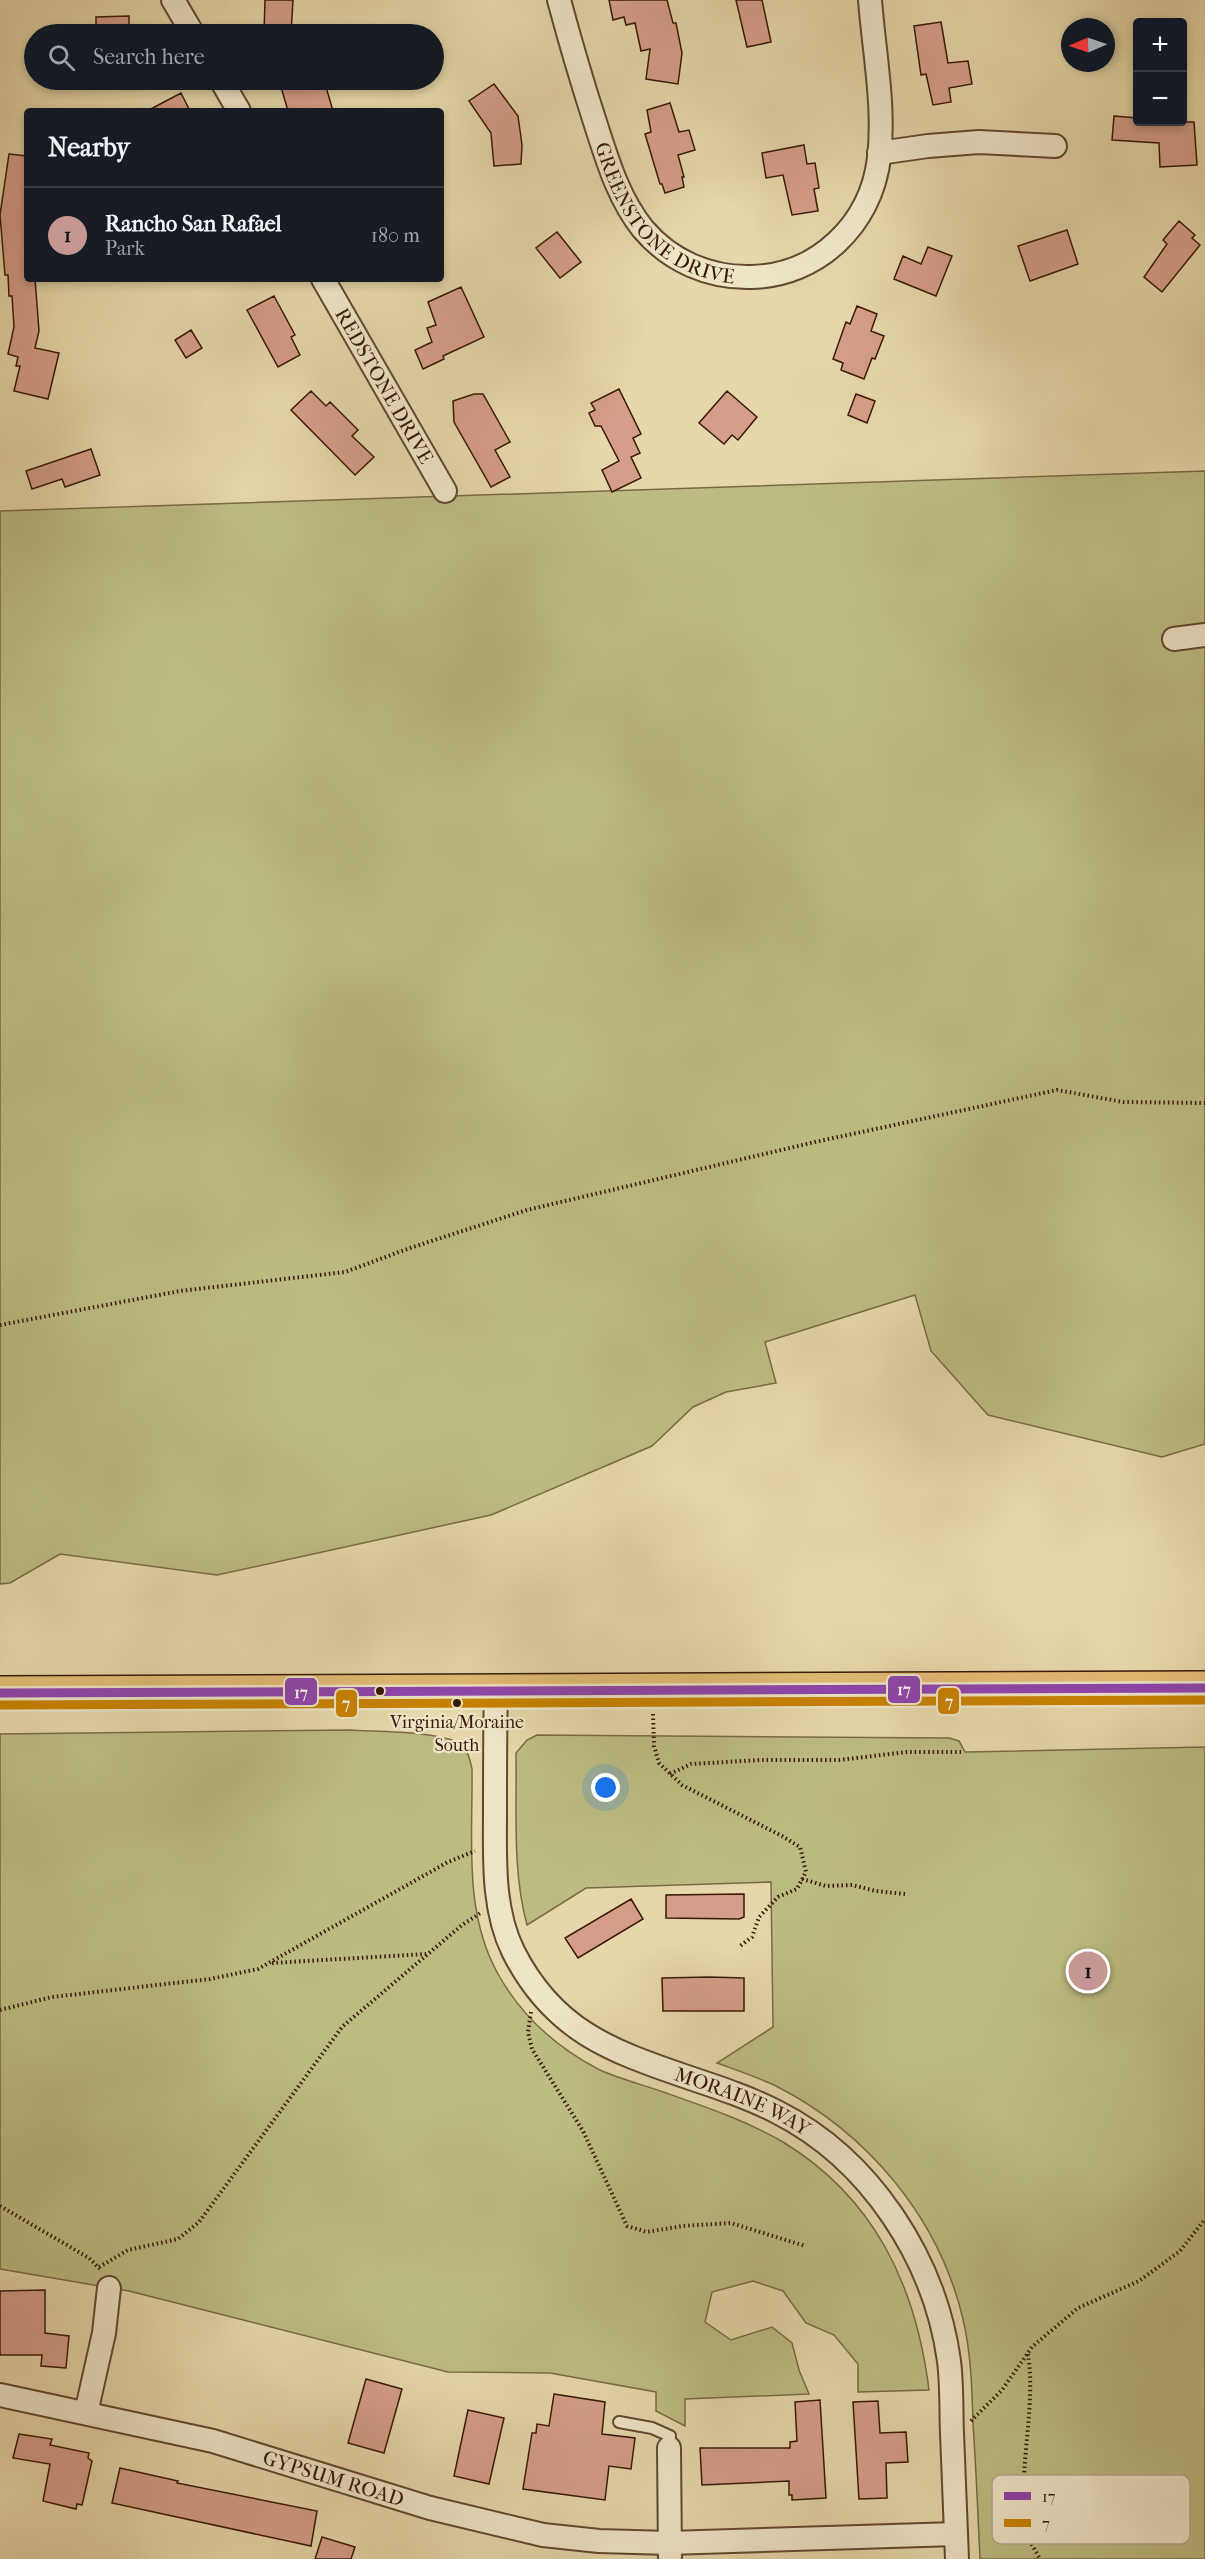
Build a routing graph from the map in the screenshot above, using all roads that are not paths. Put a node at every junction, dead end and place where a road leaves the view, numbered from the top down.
1 (173, 0) edge
2 (559, 0) edge
3 (870, 0) edge
4 (187, 24) edge
5 (227, 90) edge
6 (237, 108) edge
7 (1055, 146) dead end
8 (879, 153) junction
9 (325, 282) edge
10 (445, 491) dead end
11 (1205, 635) edge
12 (1174, 639) dead end
13 (1205, 1688) edge
14 (496, 1690) junction
15 (0, 1693) edge
16 (109, 2288) road end
17 (0, 2395) edge
18 (86, 2413) junction
19 (619, 2422) dead end
20 (669, 2448) joint
21 (956, 2534) junction
22 (670, 2551) edge
23 (957, 2559) edge

1 - 4 street
2 - 8 street, GREENSTONE DRIVE
3 - 8 street, GREENSTONE DRIVE
5 - 6 street
7 - 8 street
9 - 10 street, REDSTONE DRIVE
11 - 12 street
13 - 14 main road
14 - 15 main road
14 - 21 street, MORAINE WAY
16 - 18 street
17 - 18 street, GYPSUM ROAD
18 - 22 street, GYPSUM ROAD
19 - 20 lane
20 - 22 street
21 - 22 street, GYPSUM ROAD
21 - 23 street, MORAINE WAY

